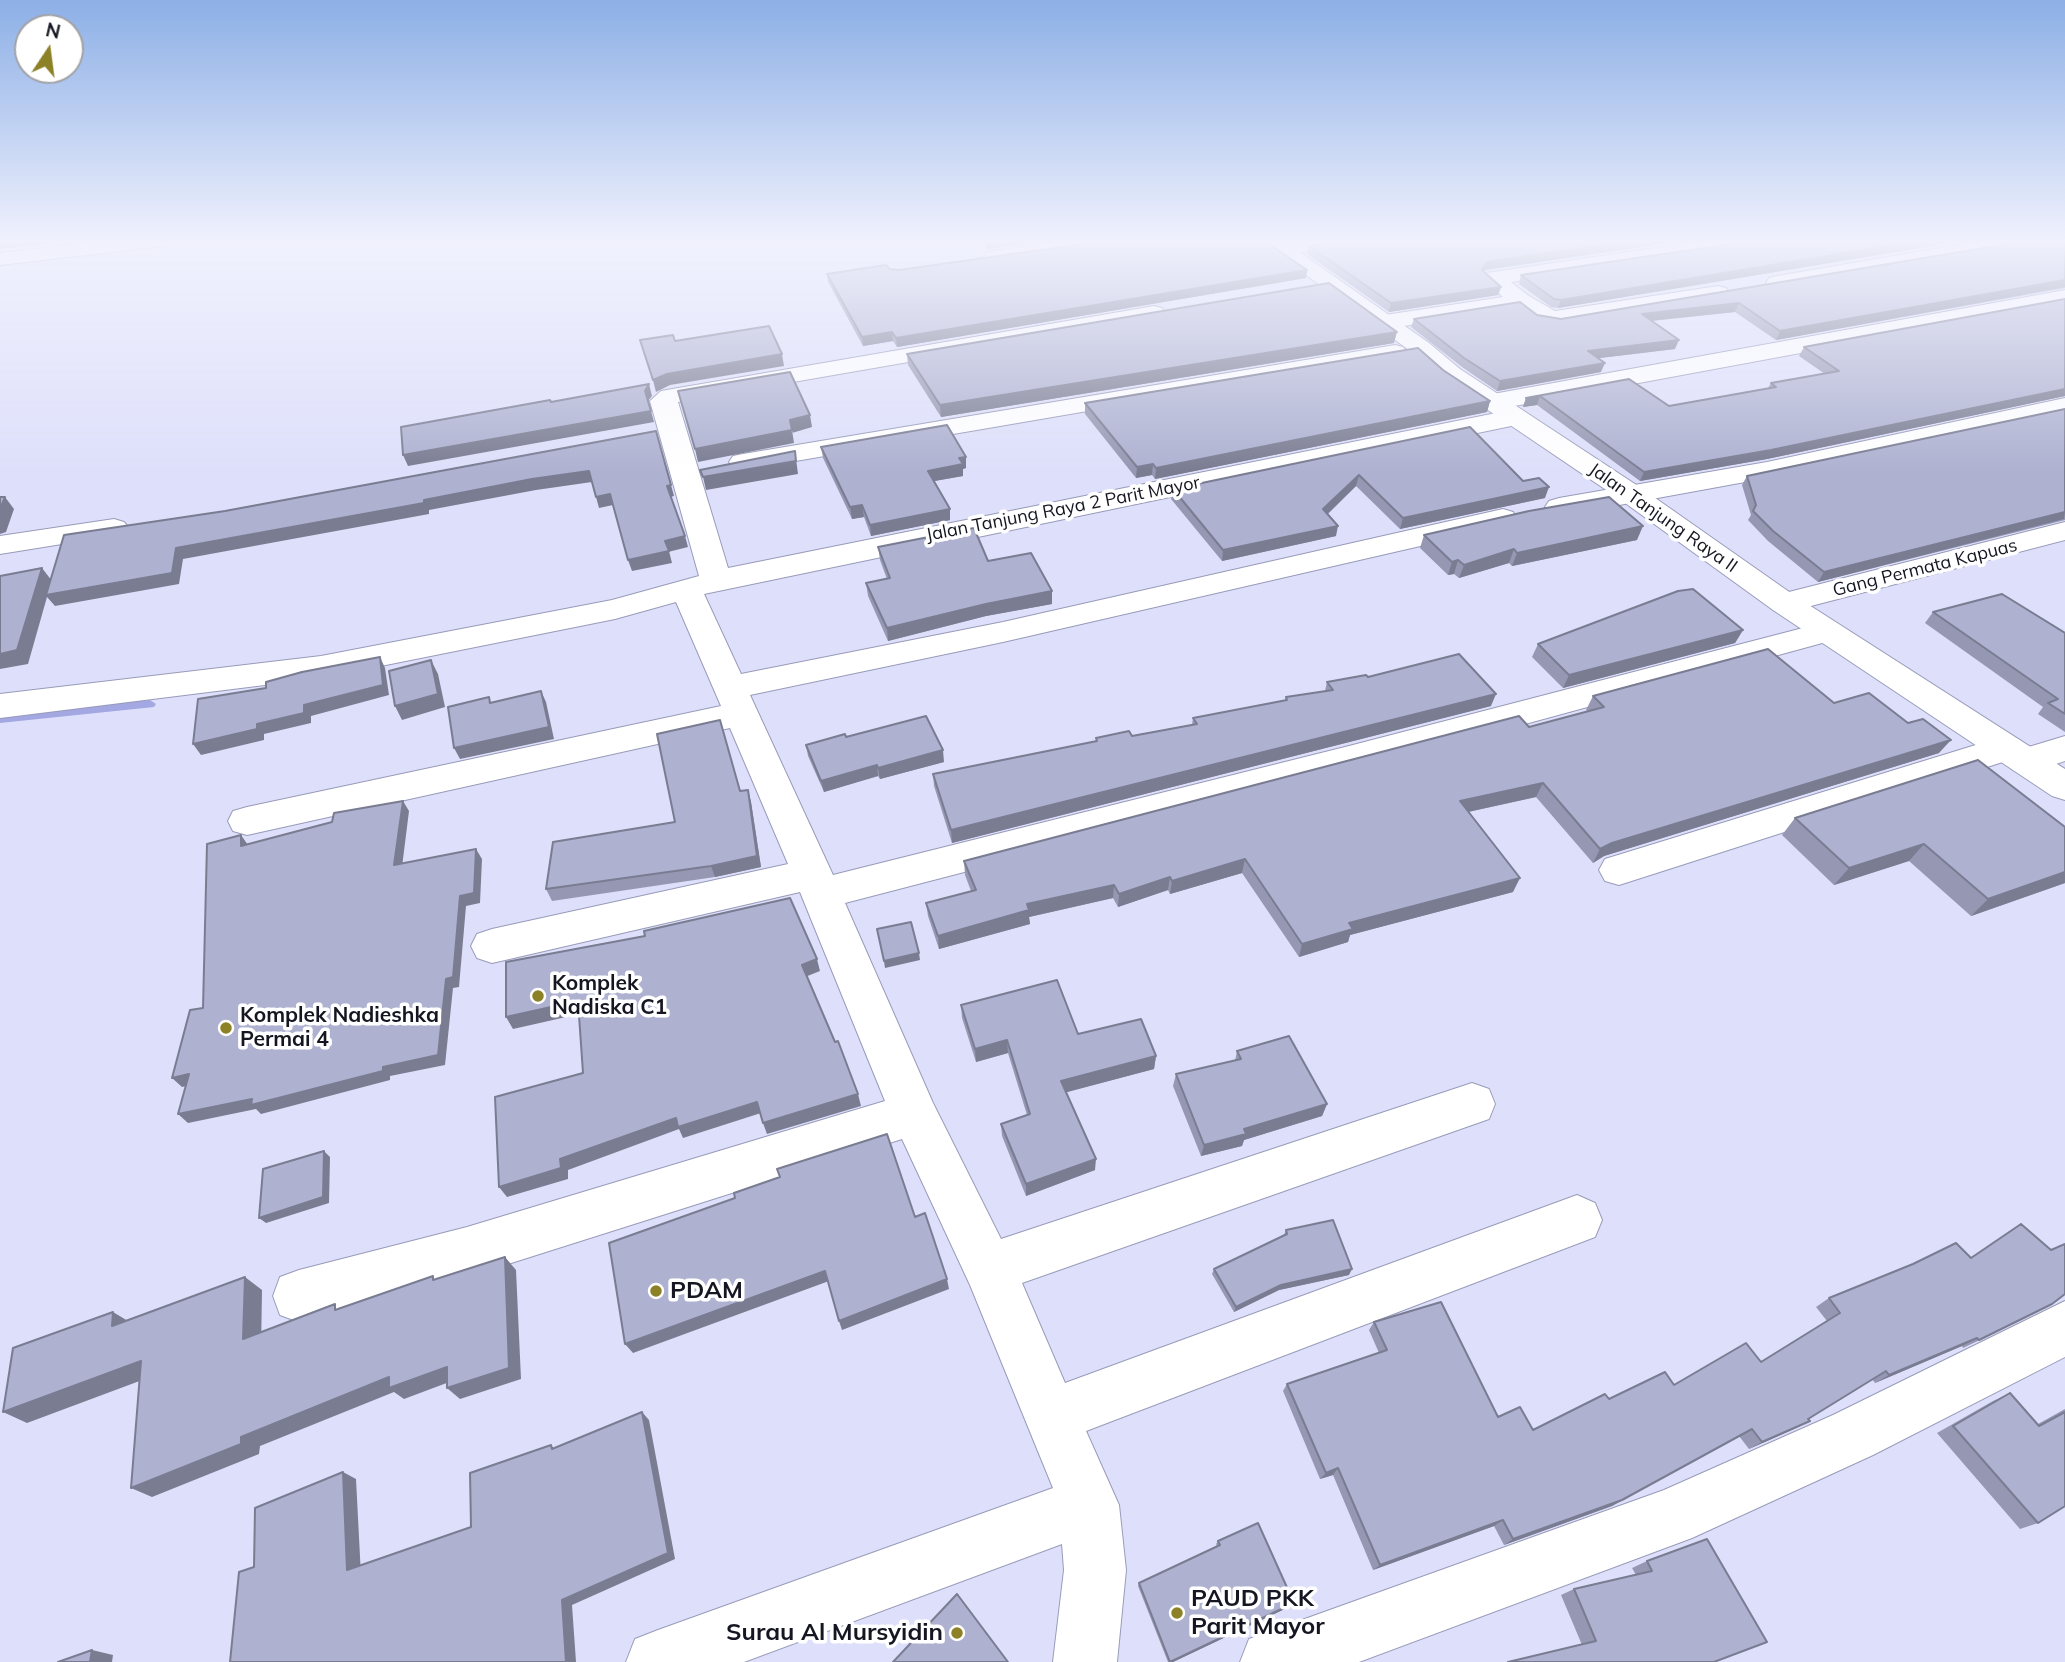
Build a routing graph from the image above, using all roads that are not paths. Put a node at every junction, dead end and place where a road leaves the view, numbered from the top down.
1 (1134, 317) edge
2 (1374, 317) edge
3 (1420, 317) edge
4 (1546, 317) edge
5 (1567, 317) edge
6 (1967, 317) edge
7 (1385, 322) junction
8 (1421, 348) junction
9 (2065, 406) edge
10 (1504, 409) junction
11 (707, 470) junction
12 (1632, 494) junction
13 (136, 524) edge
14 (2065, 531) edge
15 (0, 545) edge
16 (701, 585) junction
17 (1784, 603) junction
18 (1826, 632) junction
19 (734, 701) junction
20 (0, 706) edge
21 (2065, 748) edge
22 (2015, 754) junction
23 (2065, 788) edge
24 (247, 821) dead end
25 (1619, 870) dead end
26 (816, 884) junction
27 (492, 946) dead end
28 (1472, 1104) dead end
29 (914, 1114) junction
30 (1577, 1220) dead end
31 (989, 1269) junction
32 (299, 1296) dead end
33 (2065, 1328) edge
34 (1051, 1416) junction
35 (1089, 1505) junction
36 (658, 1662) edge
37 (1085, 1662) edge
38 (1272, 1662) edge

1 - 11 street
2 - 7 street, Jalan Tanjung Raya II
3 - 7 street
4 - 5 street
6 - 10 street, Jalan Tanjung Raya 2 Parit Mayor
7 - 8 street, Jalan Tanjung Raya II
8 - 10 street, Jalan Tanjung Raya II
8 - 11 street
9 - 12 street
10 - 12 street, Jalan Tanjung Raya II
10 - 16 street, Jalan Tanjung Raya 2 Parit Mayor
11 - 16 street
12 - 17 street, Jalan Tanjung Raya II
12 - 19 street
13 - 15 street
14 - 17 street, Gang Permata Kapuas
16 - 19 street
16 - 20 street, Jalan Tanjung Raya 2 Parit Mayor
17 - 18 street, Jalan Tanjung Raya II
18 - 22 street, Jalan Tanjung Raya II
18 - 26 street
19 - 24 street
19 - 26 street
21 - 22 street
22 - 23 street, Jalan Tanjung Raya II
22 - 25 street
26 - 27 street
26 - 29 street
28 - 31 street
29 - 31 street
29 - 32 street
30 - 34 street
31 - 34 street
33 - 38 street
34 - 35 street
35 - 36 street
35 - 37 street

